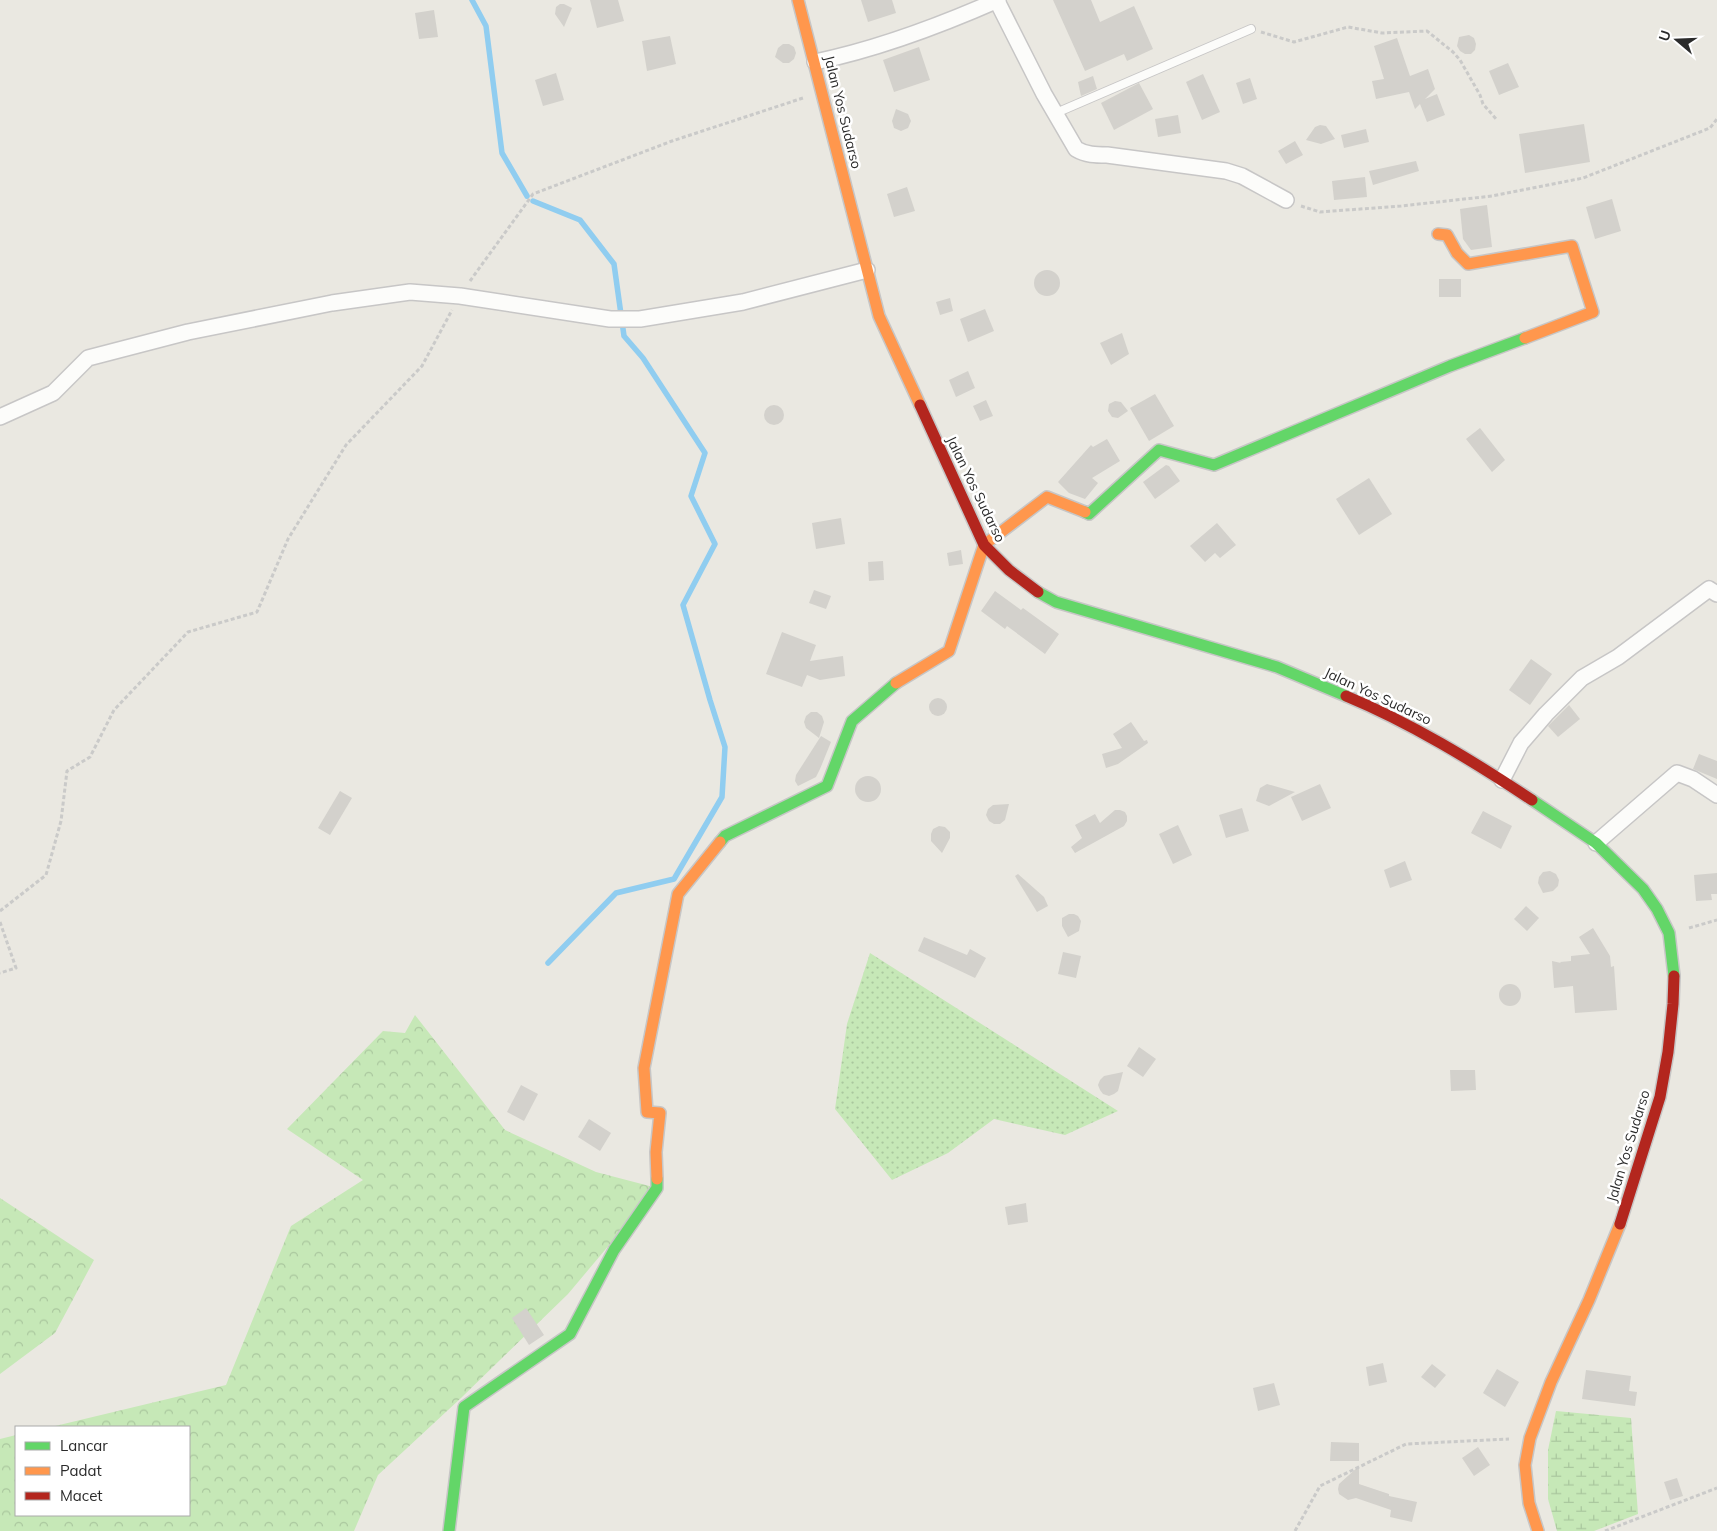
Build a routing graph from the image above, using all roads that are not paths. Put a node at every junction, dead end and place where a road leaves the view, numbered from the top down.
1 (798, 0) edge
2 (997, 0) edge
3 (1251, 28) road end
4 (814, 62) junction
5 (1056, 113) junction
6 (1286, 200) road end
7 (1438, 234) dead end
8 (867, 270) junction
9 (0, 417) edge
10 (984, 545) junction
11 (1717, 594) edge
12 (1502, 780) junction
13 (1717, 796) edge
14 (1596, 843) junction
15 (449, 1531) edge
16 (1538, 1531) edge

1 - 4 street, Jalan Yos Sudarso
2 - 4 street
2 - 5 street
3 - 5 lane
4 - 8 street, Jalan Yos Sudarso
5 - 6 street
7 - 10 street
8 - 9 street
8 - 10 street, Jalan Yos Sudarso
10 - 12 street, Jalan Yos Sudarso
10 - 15 street
11 - 12 street
12 - 14 street, Jalan Yos Sudarso
13 - 14 street
14 - 16 street, Jalan Yos Sudarso

